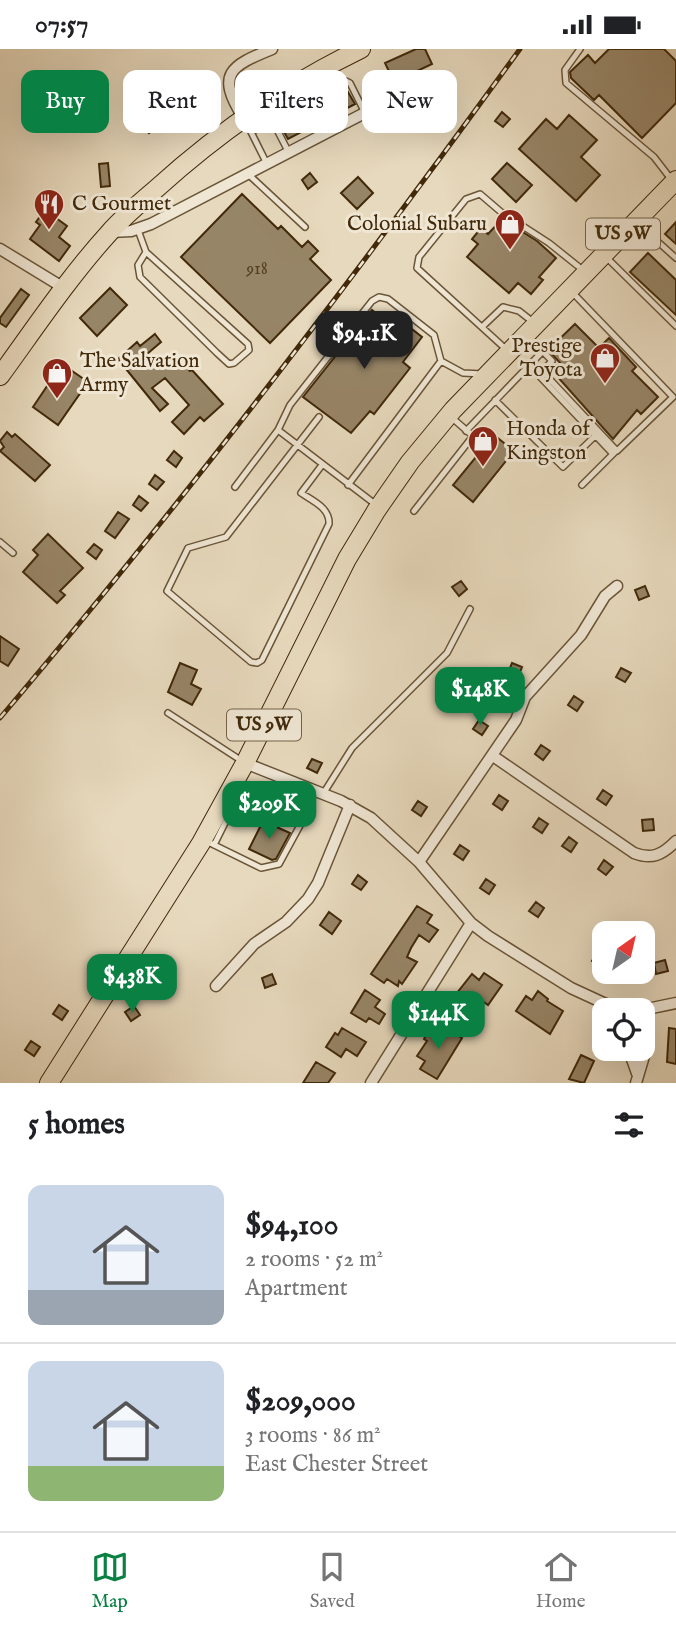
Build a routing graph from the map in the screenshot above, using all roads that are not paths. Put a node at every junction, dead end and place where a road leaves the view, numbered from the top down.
1 (272, 49) edge
2 (361, 49) edge
3 (580, 49) edge
4 (235, 70) edge
5 (235, 70) edge
6 (322, 70) edge
7 (348, 82) edge
8 (235, 104) edge
9 (362, 107) edge
10 (362, 115) edge
11 (235, 132) edge
12 (251, 133) edge
13 (279, 133) edge
14 (289, 152) junction
15 (267, 164) junction
16 (248, 174) junction
17 (675, 181) edge
18 (635, 221) junction
19 (305, 227) dead end
20 (138, 230) junction
21 (110, 232) junction
22 (0, 249) edge
23 (146, 252) junction
24 (604, 255) junction
25 (676, 258) edge
26 (586, 273) junction
27 (64, 288) junction
28 (569, 289) junction
29 (676, 326) edge
30 (482, 327) junction
31 (530, 329) junction
32 (509, 351) junction
33 (542, 351) junction
34 (441, 361) junction
35 (529, 365) junction
36 (487, 374) junction
37 (0, 376) edge
38 (495, 400) junction
39 (448, 415) junction
40 (318, 417) dead end
41 (278, 431) junction
42 (466, 431) junction
43 (596, 435) junction
44 (297, 445) junction
45 (615, 453) junction
46 (322, 465) junction
47 (348, 485) junction
48 (582, 485) dead end
49 (235, 487) dead end
50 (379, 506) junction
51 (414, 511) dead end
52 (0, 541) edge
53 (13, 552) dead end
54 (617, 586) dead end
55 (470, 609) dead end
56 (168, 713) dead end
57 (493, 756) junction
58 (244, 763) junction
59 (323, 794) junction
60 (232, 796) junction
61 (350, 805) junction
62 (676, 841) edge
63 (208, 843) junction
64 (419, 862) junction
65 (471, 923) junction
66 (216, 986) dead end
67 (592, 998) edge
68 (676, 1003) edge
69 (655, 1007) edge
70 (632, 1061) edge
71 (643, 1061) edge
72 (637, 1080) edge
73 (377, 1081) edge
74 (49, 1083) edge

1 - 4 street
2 - 6 main road
3 - 17 lane
5 - 8 street
7 - 9 lane
10 - 14 street
11 - 21 main road
12 - 15 lane
13 - 14 lane
14 - 15 street
15 - 16 street
16 - 19 lane
16 - 20 street
17 - 18 main road, US 9W
18 - 24 main road, US 9W
18 - 25 lane
20 - 21 street
20 - 23 lane
21 - 27 main road
22 - 27 street
23 - 23 lane
24 - 26 main road, US 9W
24 - 29 lane
26 - 28 main road, US 9W
26 - 30 lane
27 - 37 main road
28 - 31 main road, US 9W
28 - 45 lane
30 - 31 lane
30 - 32 lane
31 - 32 main road, US 9W
31 - 33 lane
32 - 36 main road, US 9W
33 - 35 lane
33 - 45 lane
34 - 36 lane
34 - 41 lane
34 - 47 lane
35 - 38 lane
35 - 43 lane
36 - 39 main road, US 9W
38 - 42 lane
38 - 43 lane
39 - 42 lane
39 - 50 main road, US 9W
40 - 44 lane
41 - 44 lane
41 - 49 lane
42 - 51 lane
43 - 45 lane
44 - 46 lane
44 - 46 lane
45 - 48 lane
46 - 47 lane
47 - 50 lane
50 - 58 main road, US 9W
52 - 53 lane
54 - 57 street
55 - 59 lane
56 - 58 lane
57 - 62 street
57 - 64 street
58 - 59 street
58 - 60 main road, US 9W
59 - 61 street
60 - 63 main road, US 9W
60 - 63 lane
61 - 64 street
61 - 66 street
63 - 74 main road, US 9W
64 - 65 street
65 - 67 street
65 - 73 street
68 - 69 street
70 - 72 street
71 - 72 street

